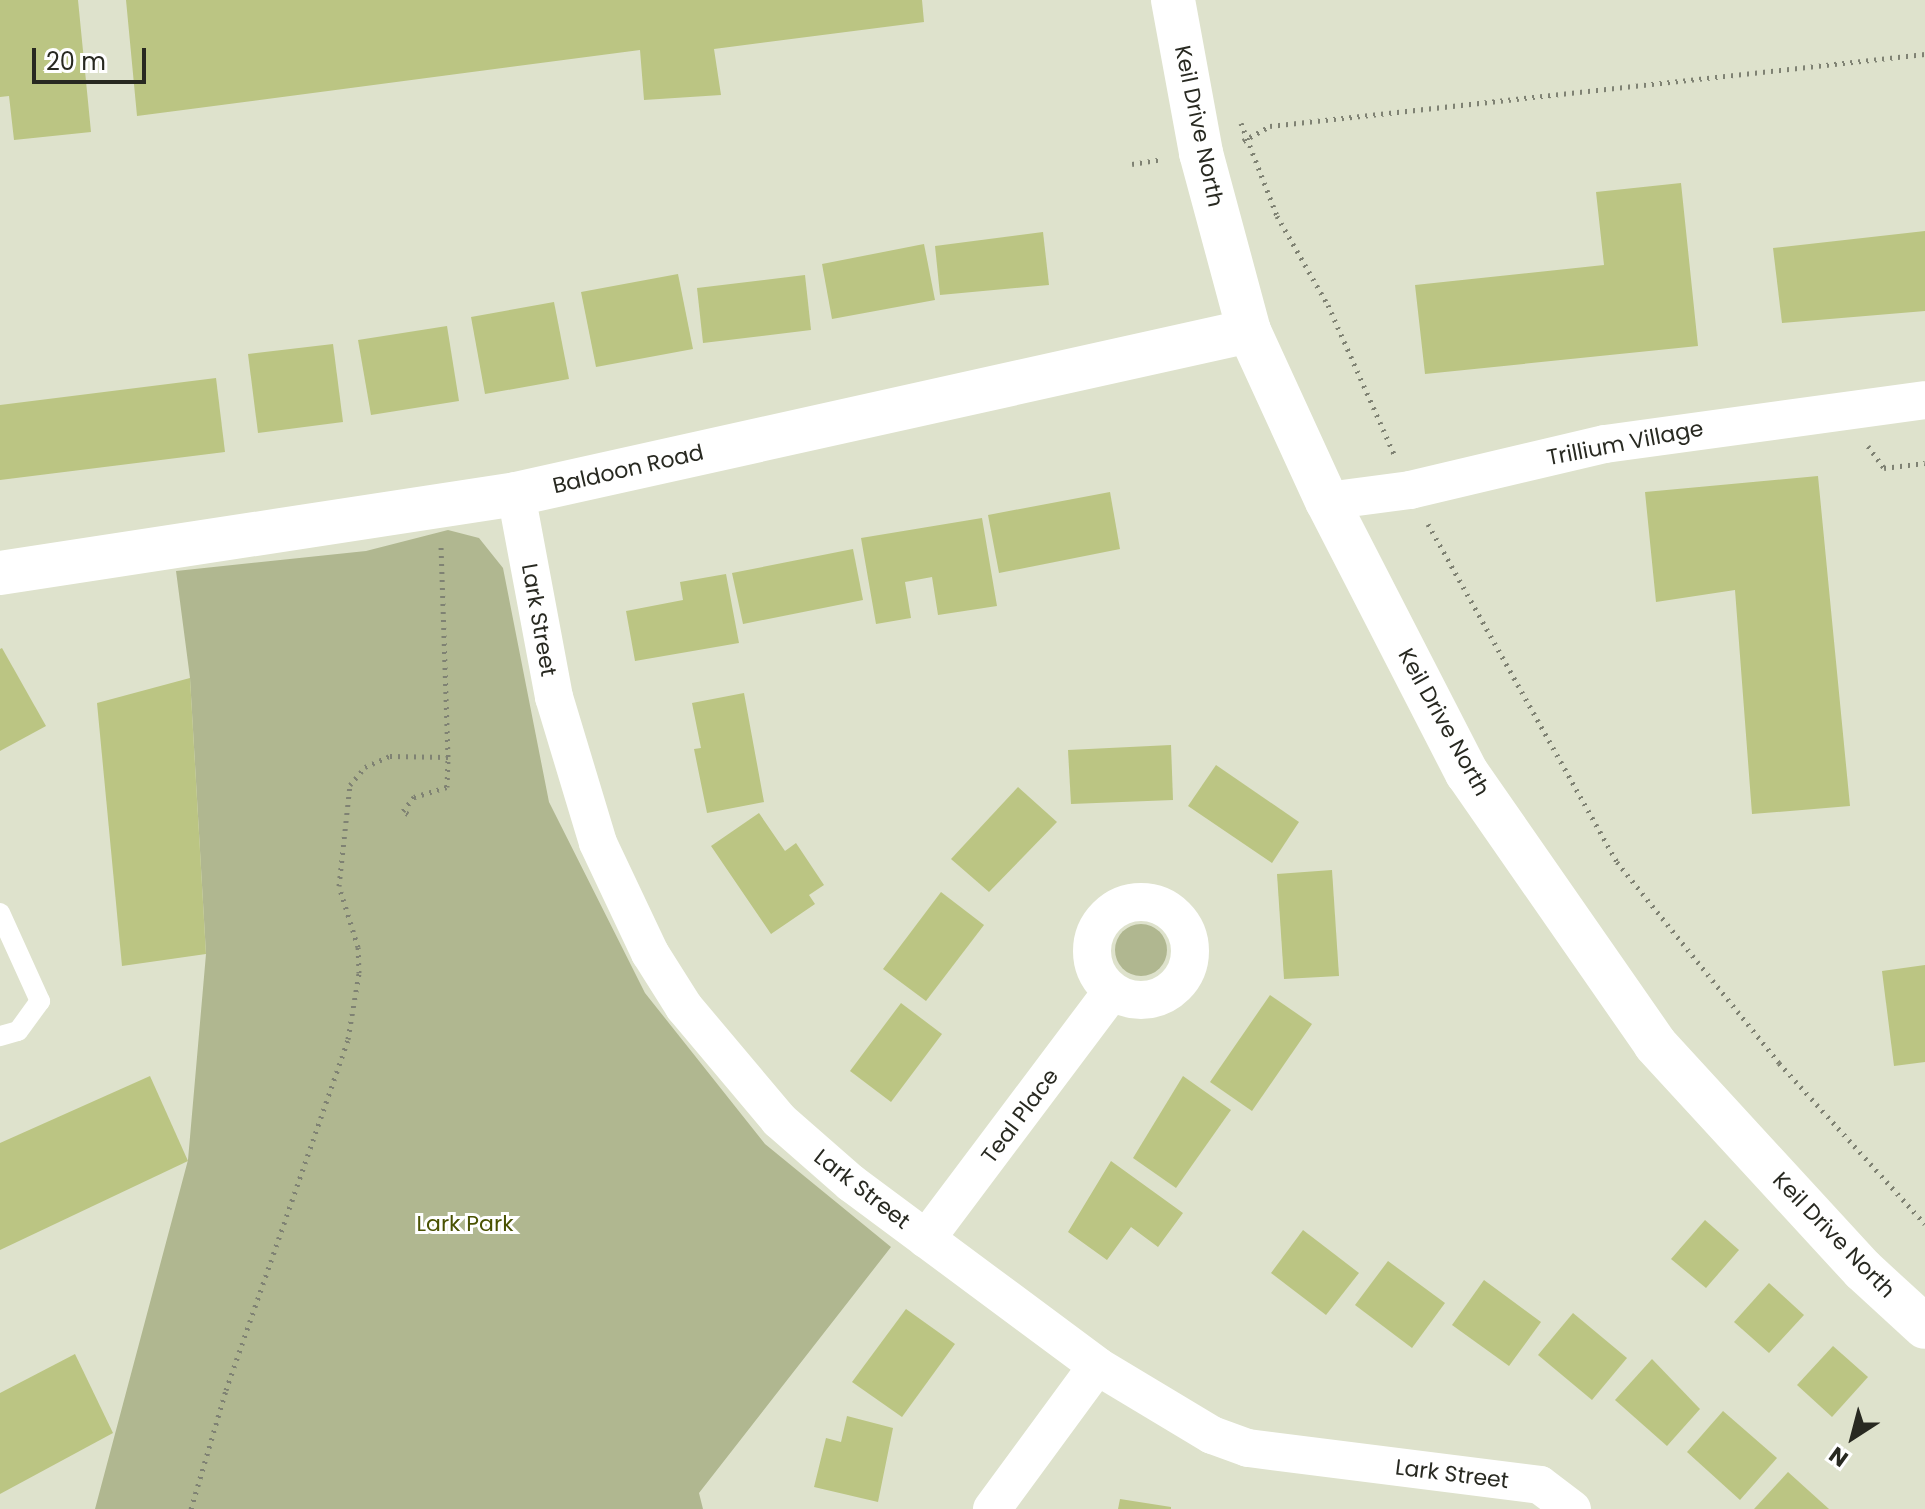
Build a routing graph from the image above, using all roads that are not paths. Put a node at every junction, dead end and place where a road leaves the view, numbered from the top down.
1 (1173, 0) edge
2 (1249, 331) junction
3 (1925, 400) edge
4 (516, 494) junction
5 (1327, 501) junction
6 (0, 573) edge
7 (0, 913) edge
8 (1112, 991) dead end
9 (0, 1036) edge
10 (926, 1239) junction
11 (1925, 1327) edge
12 (1097, 1366) junction
13 (992, 1509) edge
14 (1572, 1509) edge

1 - 2 street, Keil Drive North
2 - 4 street, Baldoon Road
2 - 5 street, Keil Drive North
3 - 5 street, Trillium Village
4 - 6 street, Baldoon Road
4 - 10 street, Lark Street
5 - 11 street, Keil Drive North
7 - 9 lane
8 - 10 street, Teal Place
10 - 12 street, Lark Street
12 - 13 street
12 - 14 street, Lark Street

